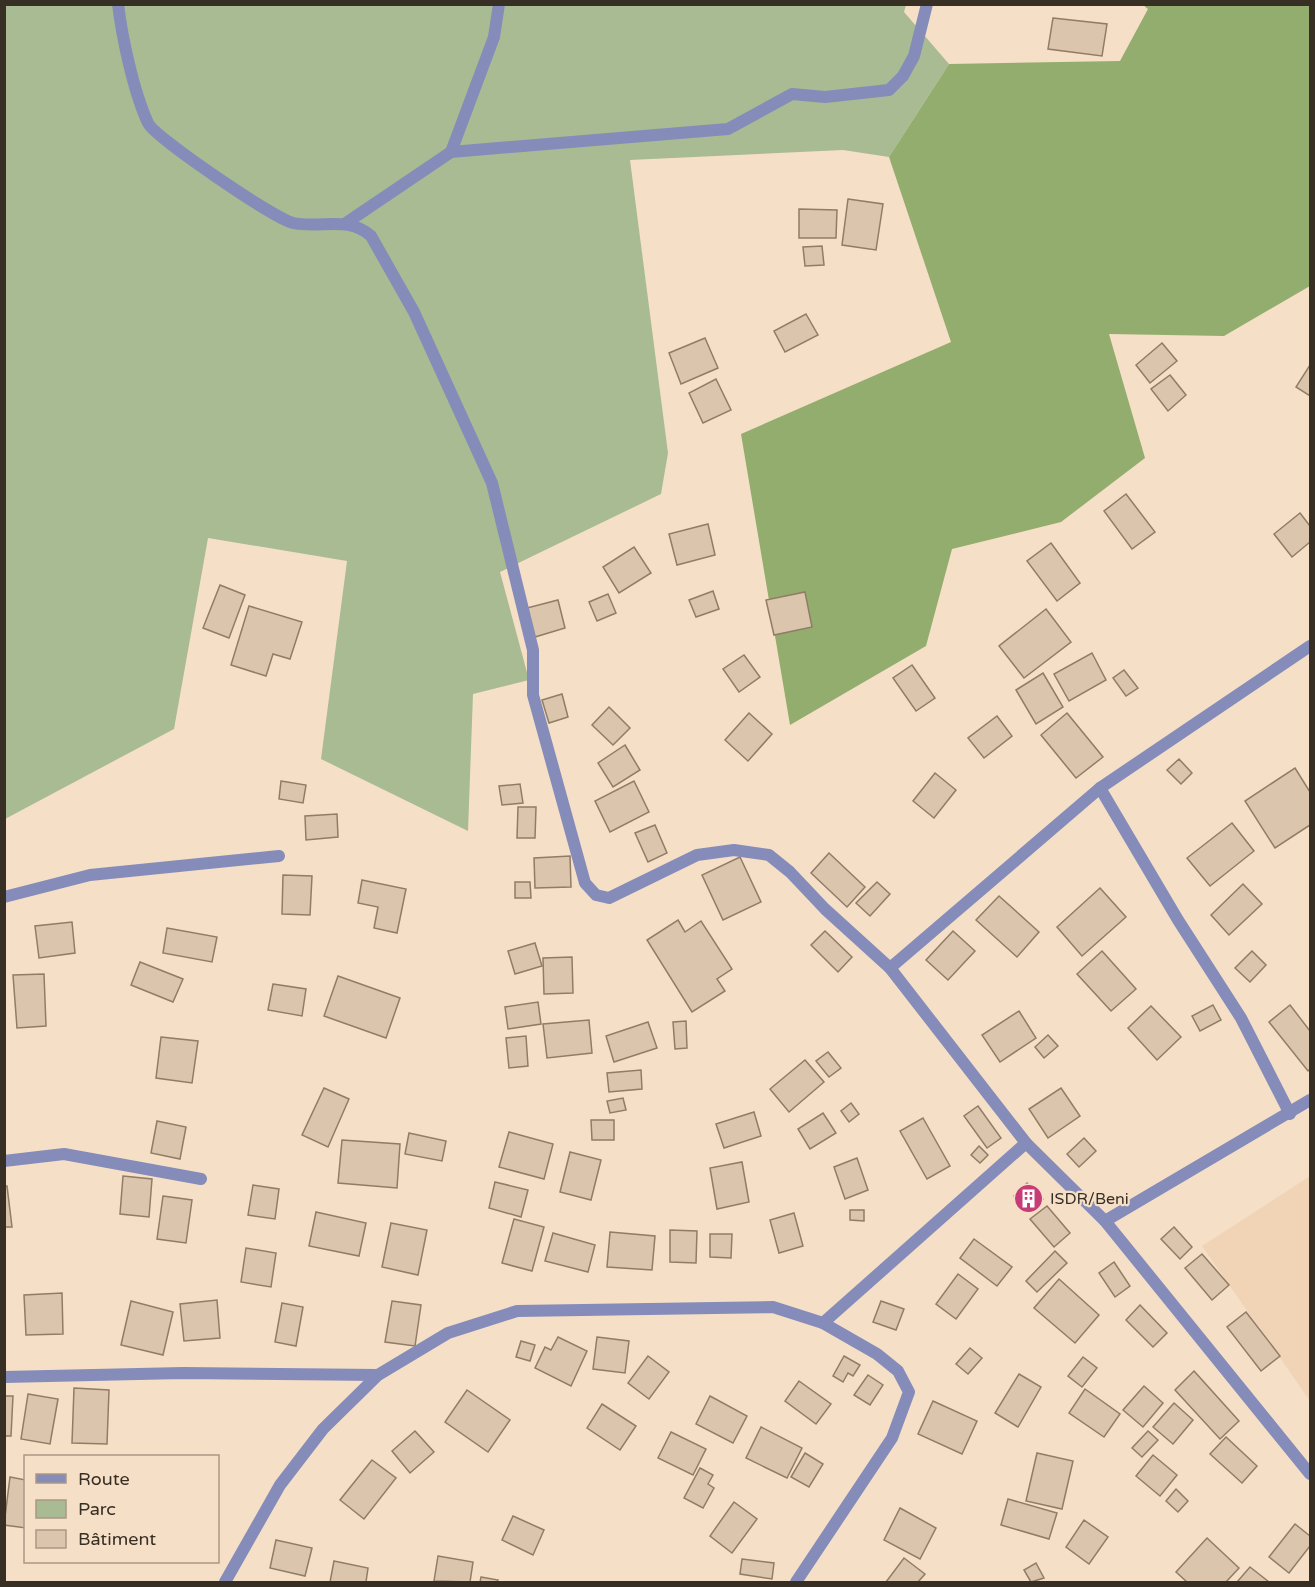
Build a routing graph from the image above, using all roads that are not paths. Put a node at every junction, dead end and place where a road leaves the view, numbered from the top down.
1 (118, 4) edge
2 (499, 4) edge
3 (927, 4) edge
4 (451, 152) junction
5 (346, 224) junction
6 (1311, 646) edge
7 (1100, 788) junction
8 (279, 856) dead end
9 (4, 897) edge
10 (890, 968) junction
11 (1311, 1100) edge
12 (1290, 1114) junction
13 (1026, 1143) junction
14 (4, 1161) edge
15 (201, 1179) dead end
16 (1105, 1221) junction
17 (823, 1323) junction
18 (378, 1375) junction
19 (4, 1377) edge
20 (1311, 1474) edge
21 (225, 1582) edge
22 (796, 1582) edge

1 - 5 street
2 - 4 street
3 - 4 street
4 - 5 street
5 - 10 street
6 - 7 street
7 - 10 street
7 - 12 street
8 - 9 street
10 - 13 street
11 - 12 street
12 - 16 street
13 - 16 street
13 - 17 street
14 - 15 street
16 - 20 street
17 - 18 street
17 - 22 street
18 - 19 street
18 - 21 street

